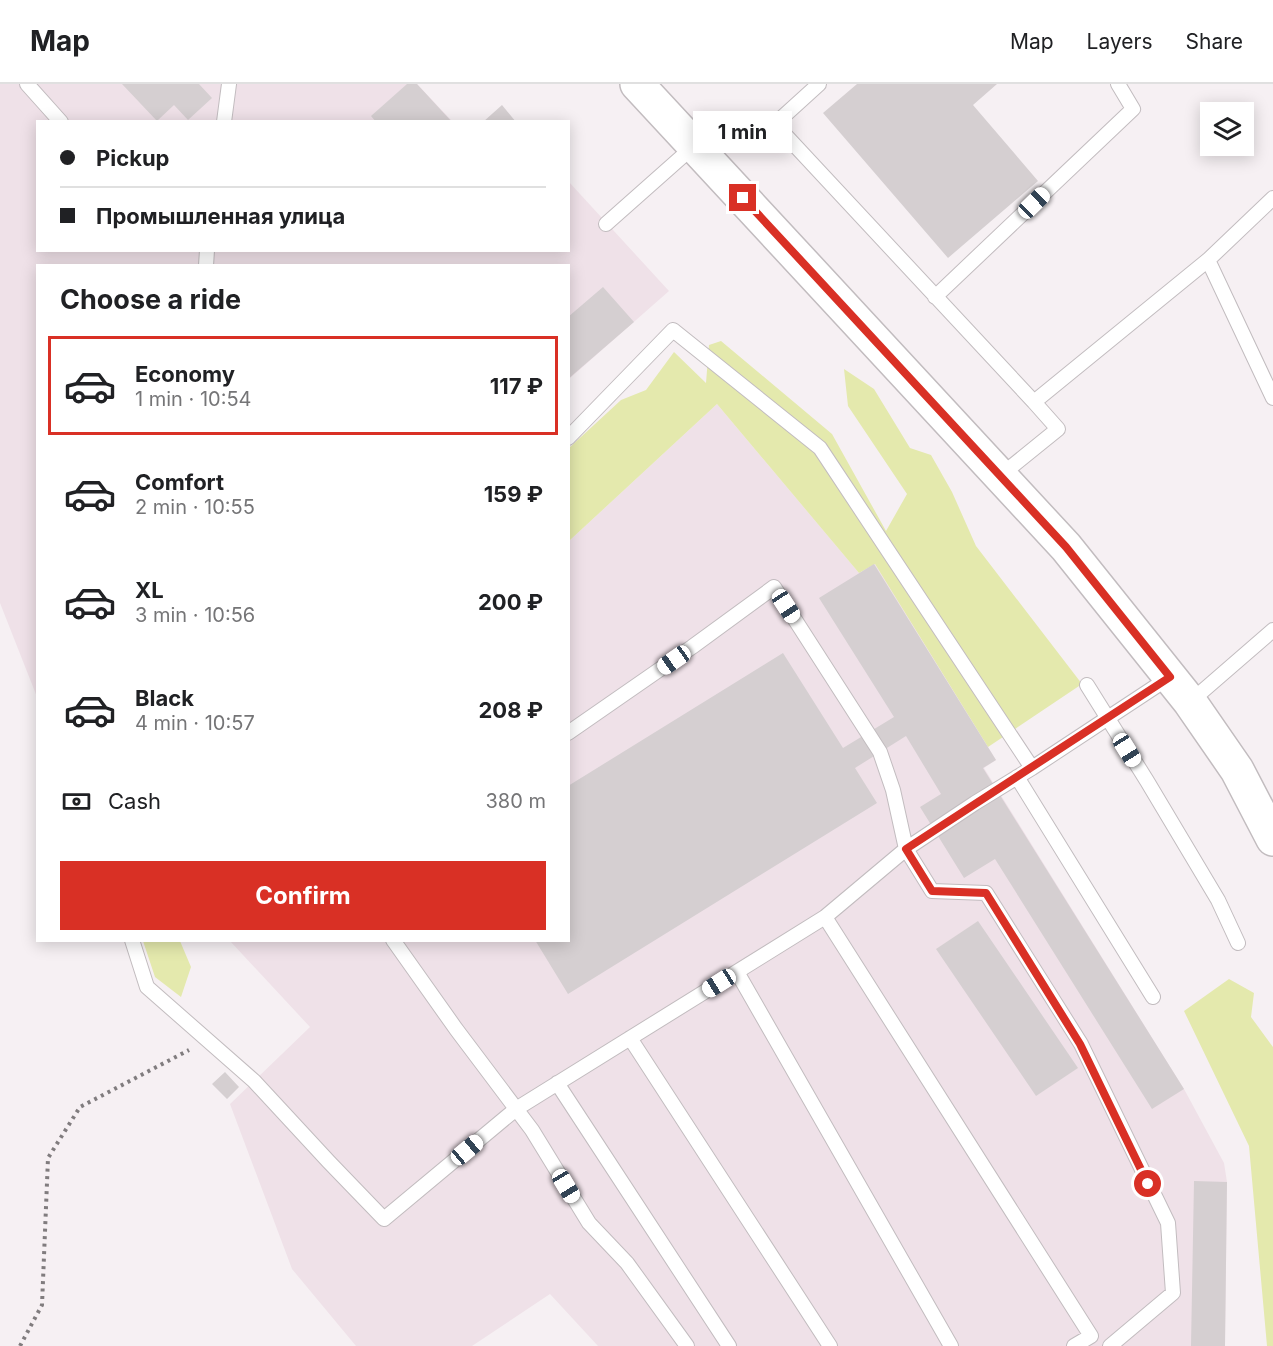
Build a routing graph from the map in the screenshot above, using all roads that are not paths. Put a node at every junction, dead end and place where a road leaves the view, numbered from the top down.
1 (27, 84) edge
2 (229, 84) edge
3 (638, 84) edge
4 (819, 84) edge
5 (1119, 84) edge
6 (59, 120) edge
7 (224, 120) edge
8 (694, 146) junction
9 (1273, 198) edge
10 (606, 224) dead end
11 (1208, 260) junction
12 (935, 297) junction
13 (1273, 398) edge
14 (1034, 402) junction
15 (570, 436) edge
16 (1000, 476) junction
17 (1273, 630) edge
18 (1170, 677) junction
19 (1087, 685) dead end
20 (1190, 702) junction
21 (1107, 718) junction
22 (570, 732) edge
23 (1032, 768) junction
24 (1017, 777) junction
25 (1273, 839) edge
26 (906, 849) junction
27 (825, 917) junction
28 (133, 942) edge
29 (394, 942) edge
30 (1238, 943) dead end
31 (737, 972) junction
32 (1153, 997) dead end
33 (630, 1038) junction
34 (557, 1083) junction
35 (516, 1108) junction
36 (687, 1346) edge
37 (729, 1346) edge
38 (830, 1346) edge
39 (951, 1346) edge
40 (1074, 1346) edge
41 (1110, 1346) edge

1 - 6 lane
2 - 7 lane
3 - 8 street
4 - 12 lane
5 - 12 lane
8 - 10 lane
8 - 16 street
9 - 11 lane
11 - 13 lane
11 - 14 lane
12 - 14 lane
14 - 16 lane
15 - 23 lane
16 - 18 street
17 - 20 lane
18 - 20 street
18 - 21 lane
19 - 21 lane
20 - 25 street
21 - 23 lane
21 - 30 lane
22 - 26 lane
23 - 24 lane
24 - 26 lane
24 - 32 lane
26 - 27 lane
26 - 41 lane
27 - 31 lane
27 - 40 lane
28 - 35 lane
29 - 35 lane
31 - 33 lane
31 - 39 lane
33 - 34 lane
33 - 38 lane
34 - 35 lane
34 - 37 lane
35 - 36 lane

